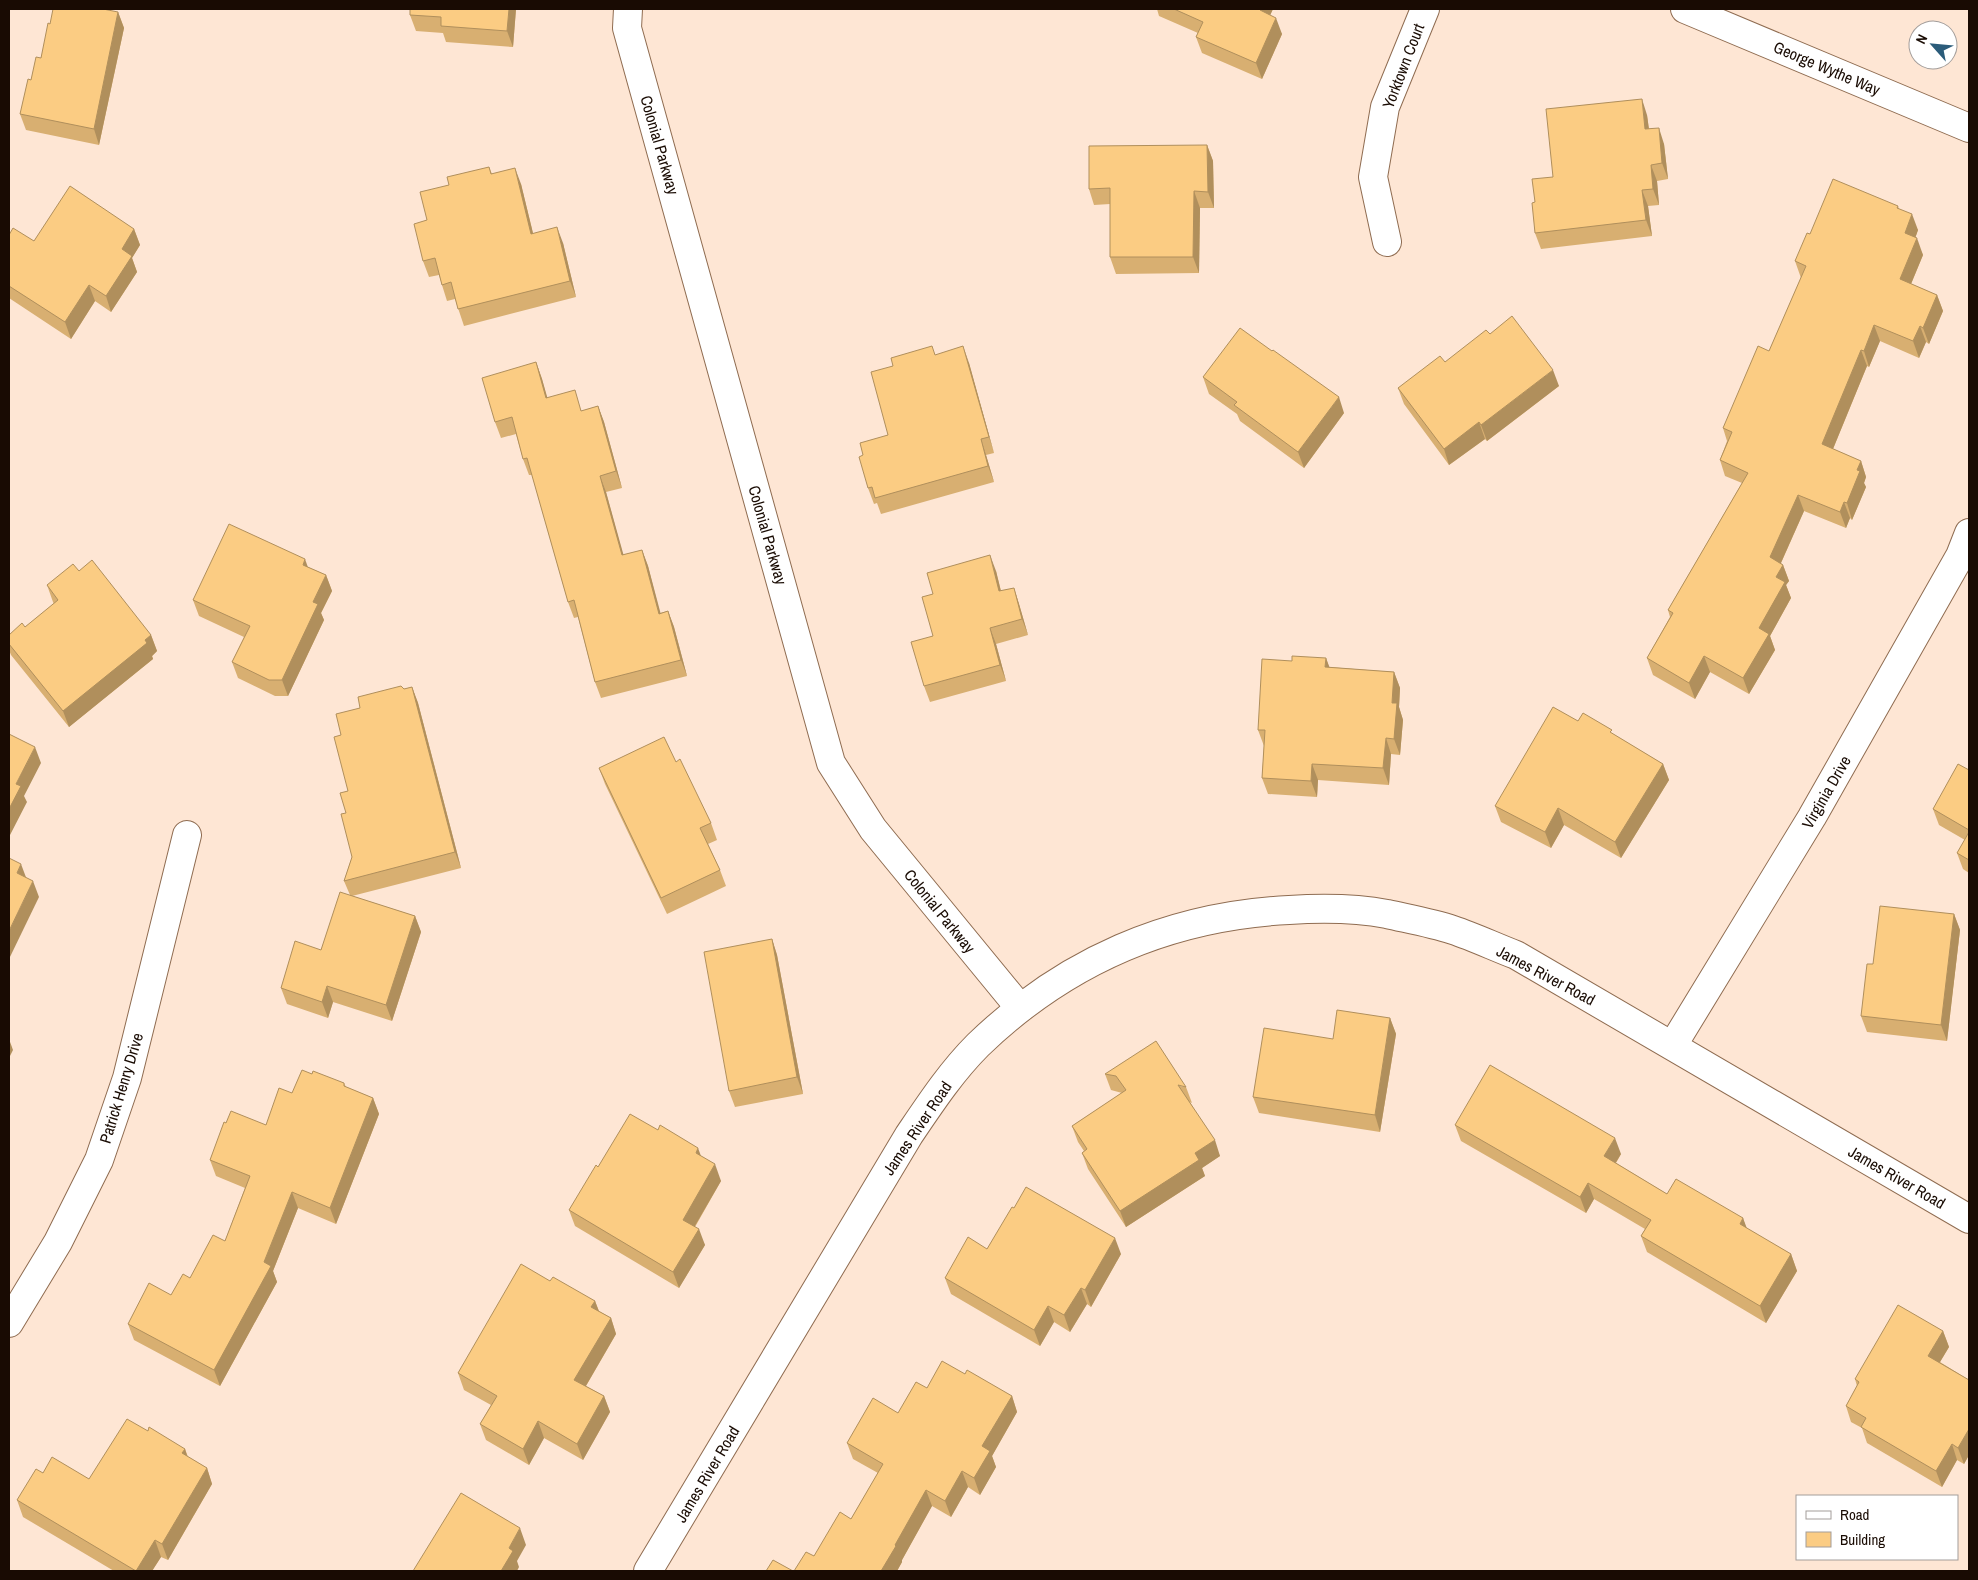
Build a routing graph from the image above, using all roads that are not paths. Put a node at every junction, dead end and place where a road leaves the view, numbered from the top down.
1 (628, 9) edge
2 (1425, 9) edge
3 (1685, 9) edge
4 (1969, 128) edge
5 (1387, 242) dead end
6 (1969, 533) edge
7 (187, 835) dead end
8 (1020, 1008) junction
9 (1673, 1045) junction
10 (1969, 1219) edge
11 (9, 1323) edge
12 (648, 1571) edge

1 - 8 street, Colonial Parkway
2 - 5 street, Yorktown Court
3 - 4 street, George Wythe Way
6 - 9 street, Virginia Drive
7 - 11 street, Patrick Henry Drive
8 - 9 street, James River Road
8 - 12 street, James River Road
9 - 10 street, James River Road

